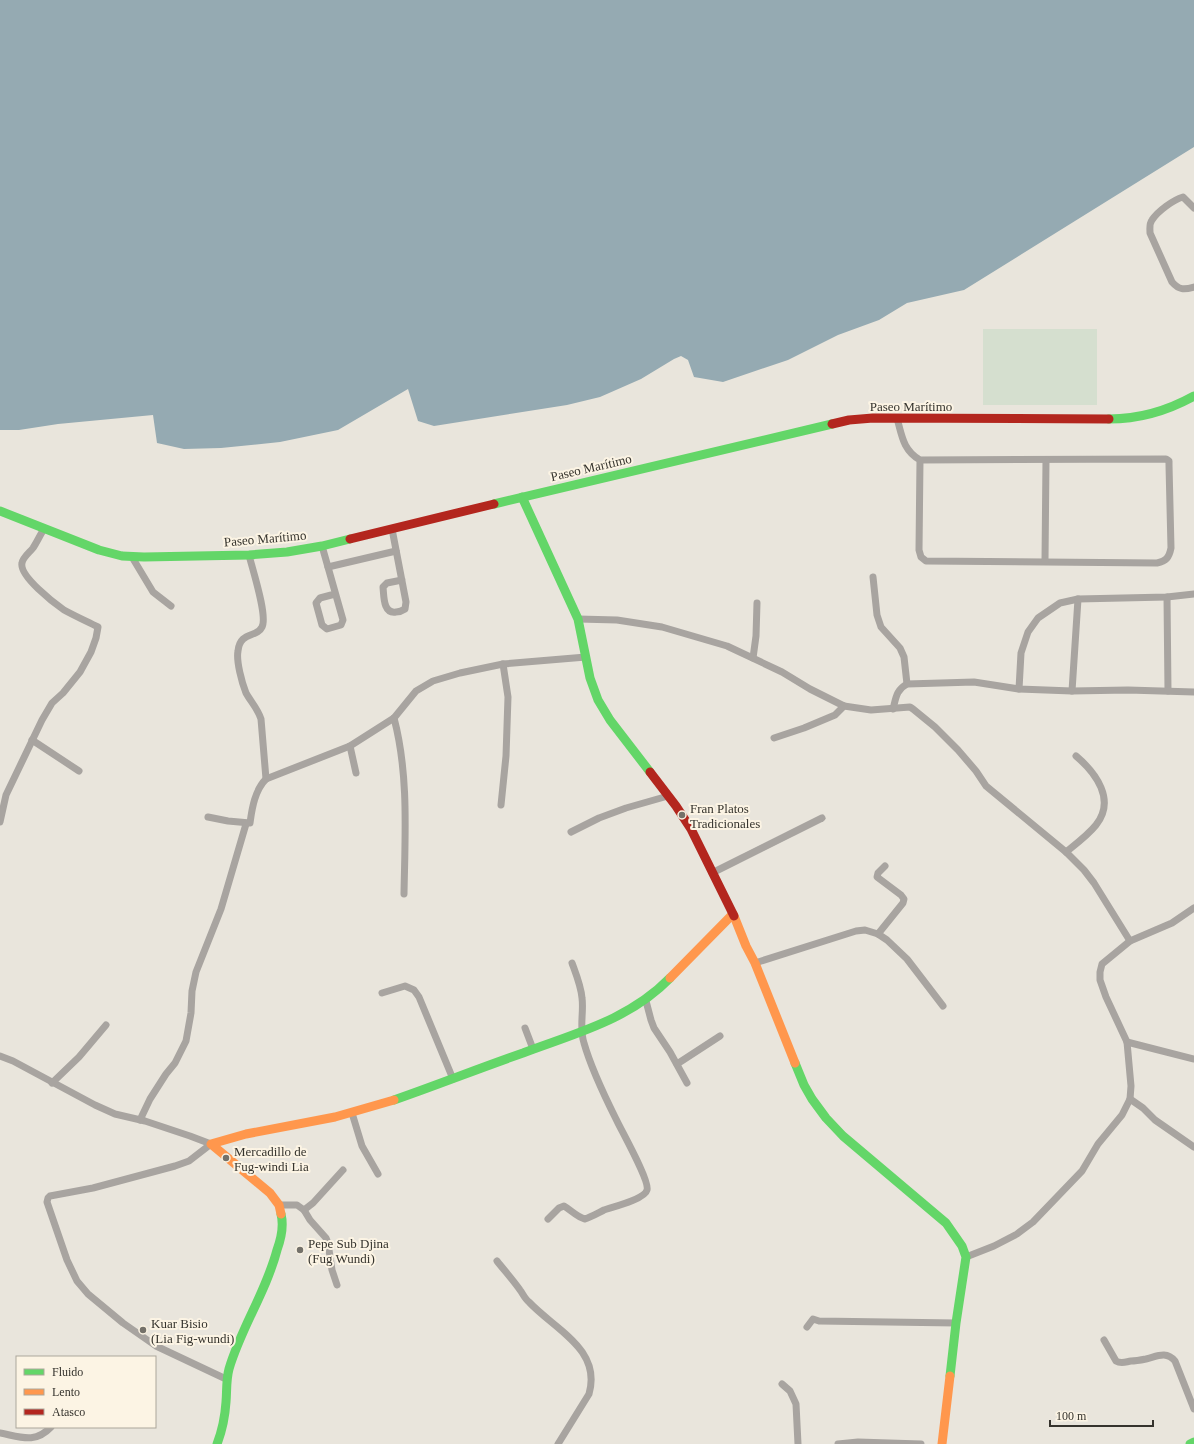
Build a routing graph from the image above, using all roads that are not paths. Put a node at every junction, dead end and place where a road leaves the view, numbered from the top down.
1 (1194, 208) edge
2 (1194, 287) edge
3 (1194, 396) edge
4 (897, 418) junction
5 (920, 460) junction
6 (1046, 460) junction
7 (522, 497) junction
8 (0, 510) edge
9 (44, 529) junction
10 (392, 529) junction
11 (322, 546) junction
12 (396, 551) junction
13 (249, 555) junction
14 (132, 557) junction
15 (1045, 561) junction
16 (328, 567) junction
17 (873, 577) dead end
18 (402, 580) junction
19 (336, 594) junction
20 (1194, 594) edge
21 (1167, 597) junction
22 (1078, 599) junction
23 (757, 603) dead end
24 (171, 606) dead end
25 (578, 619) junction
26 (586, 657) junction
27 (753, 658) junction
28 (503, 664) junction
29 (907, 684) junction
30 (1020, 689) junction
31 (1072, 691) junction
32 (1168, 691) junction
33 (1194, 692) edge
34 (844, 706) junction
35 (893, 709) junction
36 (394, 718) junction
37 (774, 738) dead end
38 (32, 740) junction
39 (350, 746) junction
40 (1076, 756) dead end
41 (79, 771) dead end
42 (356, 773) dead end
43 (266, 779) junction
44 (668, 796) junction
45 (502, 805) dead end
46 (208, 816) dead end
47 (822, 818) dead end
48 (0, 822) edge
49 (246, 824) junction
50 (571, 832) dead end
51 (1066, 852) junction
52 (885, 866) dead end
53 (712, 873) junction
54 (404, 894) dead end
55 (1194, 908) edge
56 (732, 914) junction
57 (878, 934) junction
58 (1130, 941) junction
59 (572, 962) dead end
60 (755, 963) junction
61 (382, 993) dead end
62 (646, 1001) junction
63 (943, 1006) dead end
64 (106, 1025) dead end
65 (525, 1028) dead end
66 (582, 1032) junction
67 (720, 1036) dead end
68 (1127, 1042) junction
69 (533, 1049) junction
70 (0, 1056) edge
71 (1194, 1059) edge
72 (677, 1064) junction
73 (453, 1079) junction
74 (52, 1082) junction
75 (687, 1083) dead end
76 (1130, 1099) junction
77 (352, 1113) junction
78 (140, 1120) junction
79 (211, 1144) junction
80 (1194, 1147) edge
81 (343, 1170) dead end
82 (378, 1174) dead end
83 (279, 1205) junction
84 (304, 1210) junction
85 (548, 1219) dead end
86 (966, 1257) junction
87 (497, 1261) dead end
88 (337, 1285) dead end
89 (956, 1323) junction
90 (807, 1327) dead end
91 (1104, 1340) dead end
92 (226, 1379) junction
93 (782, 1384) dead end
94 (1194, 1409) edge
95 (50, 1428) edge
96 (0, 1433) edge
97 (1194, 1442) edge
98 (217, 1444) edge
99 (558, 1444) edge
100 (798, 1444) edge
101 (838, 1444) edge
102 (921, 1444) edge
103 (942, 1444) edge
104 (1190, 1444) edge

1 - 2 street
3 - 4 street, Paseo Marítimo
4 - 5 street
4 - 7 street, Paseo Marítimo
5 - 6 street
5 - 15 street
6 - 15 street
6 - 15 street
7 - 10 street, Paseo Marítimo
7 - 25 street
8 - 9 street, Paseo Marítimo
9 - 14 street, Paseo Marítimo
9 - 38 street
10 - 11 street, Paseo Marítimo
10 - 12 street
11 - 13 street, Paseo Marítimo
11 - 16 street
12 - 16 street
12 - 18 street
13 - 14 street, Paseo Marítimo
13 - 43 street
14 - 24 street
16 - 19 street
17 - 29 street
18 - 18 street
19 - 19 street
20 - 21 street
21 - 22 street
21 - 32 street
22 - 30 street
22 - 31 street
23 - 27 street
25 - 26 street
25 - 27 street
26 - 28 street
26 - 44 street
27 - 34 street
28 - 36 street
28 - 45 street
29 - 30 street
29 - 35 street
30 - 31 street
31 - 32 street
32 - 33 street
34 - 35 street
34 - 37 street
35 - 51 street
36 - 39 street
36 - 54 street
38 - 41 street
38 - 48 street
39 - 42 street
39 - 43 street
40 - 51 street
43 - 49 street
44 - 50 street
44 - 53 street
46 - 49 street
47 - 53 street
49 - 78 street
51 - 58 street
52 - 57 street
53 - 56 street
55 - 58 street
56 - 60 street
56 - 62 street
57 - 60 street
57 - 63 street
58 - 68 street
59 - 66 street
60 - 86 street
61 - 73 street
62 - 66 street
62 - 72 street
64 - 74 street
65 - 69 street
66 - 69 street
66 - 85 street
67 - 72 street
68 - 71 street
68 - 76 street
69 - 73 street
70 - 74 street
72 - 75 street
73 - 77 street
74 - 78 street
76 - 80 street
76 - 86 street
77 - 79 street
77 - 82 street
78 - 79 street
79 - 83 street
79 - 92 street
81 - 84 street
83 - 84 street
83 - 92 street
84 - 88 street
86 - 89 street
87 - 99 street
89 - 90 street
89 - 103 street
91 - 94 street
92 - 98 street
93 - 100 street
95 - 96 street
97 - 104 street
101 - 102 street

